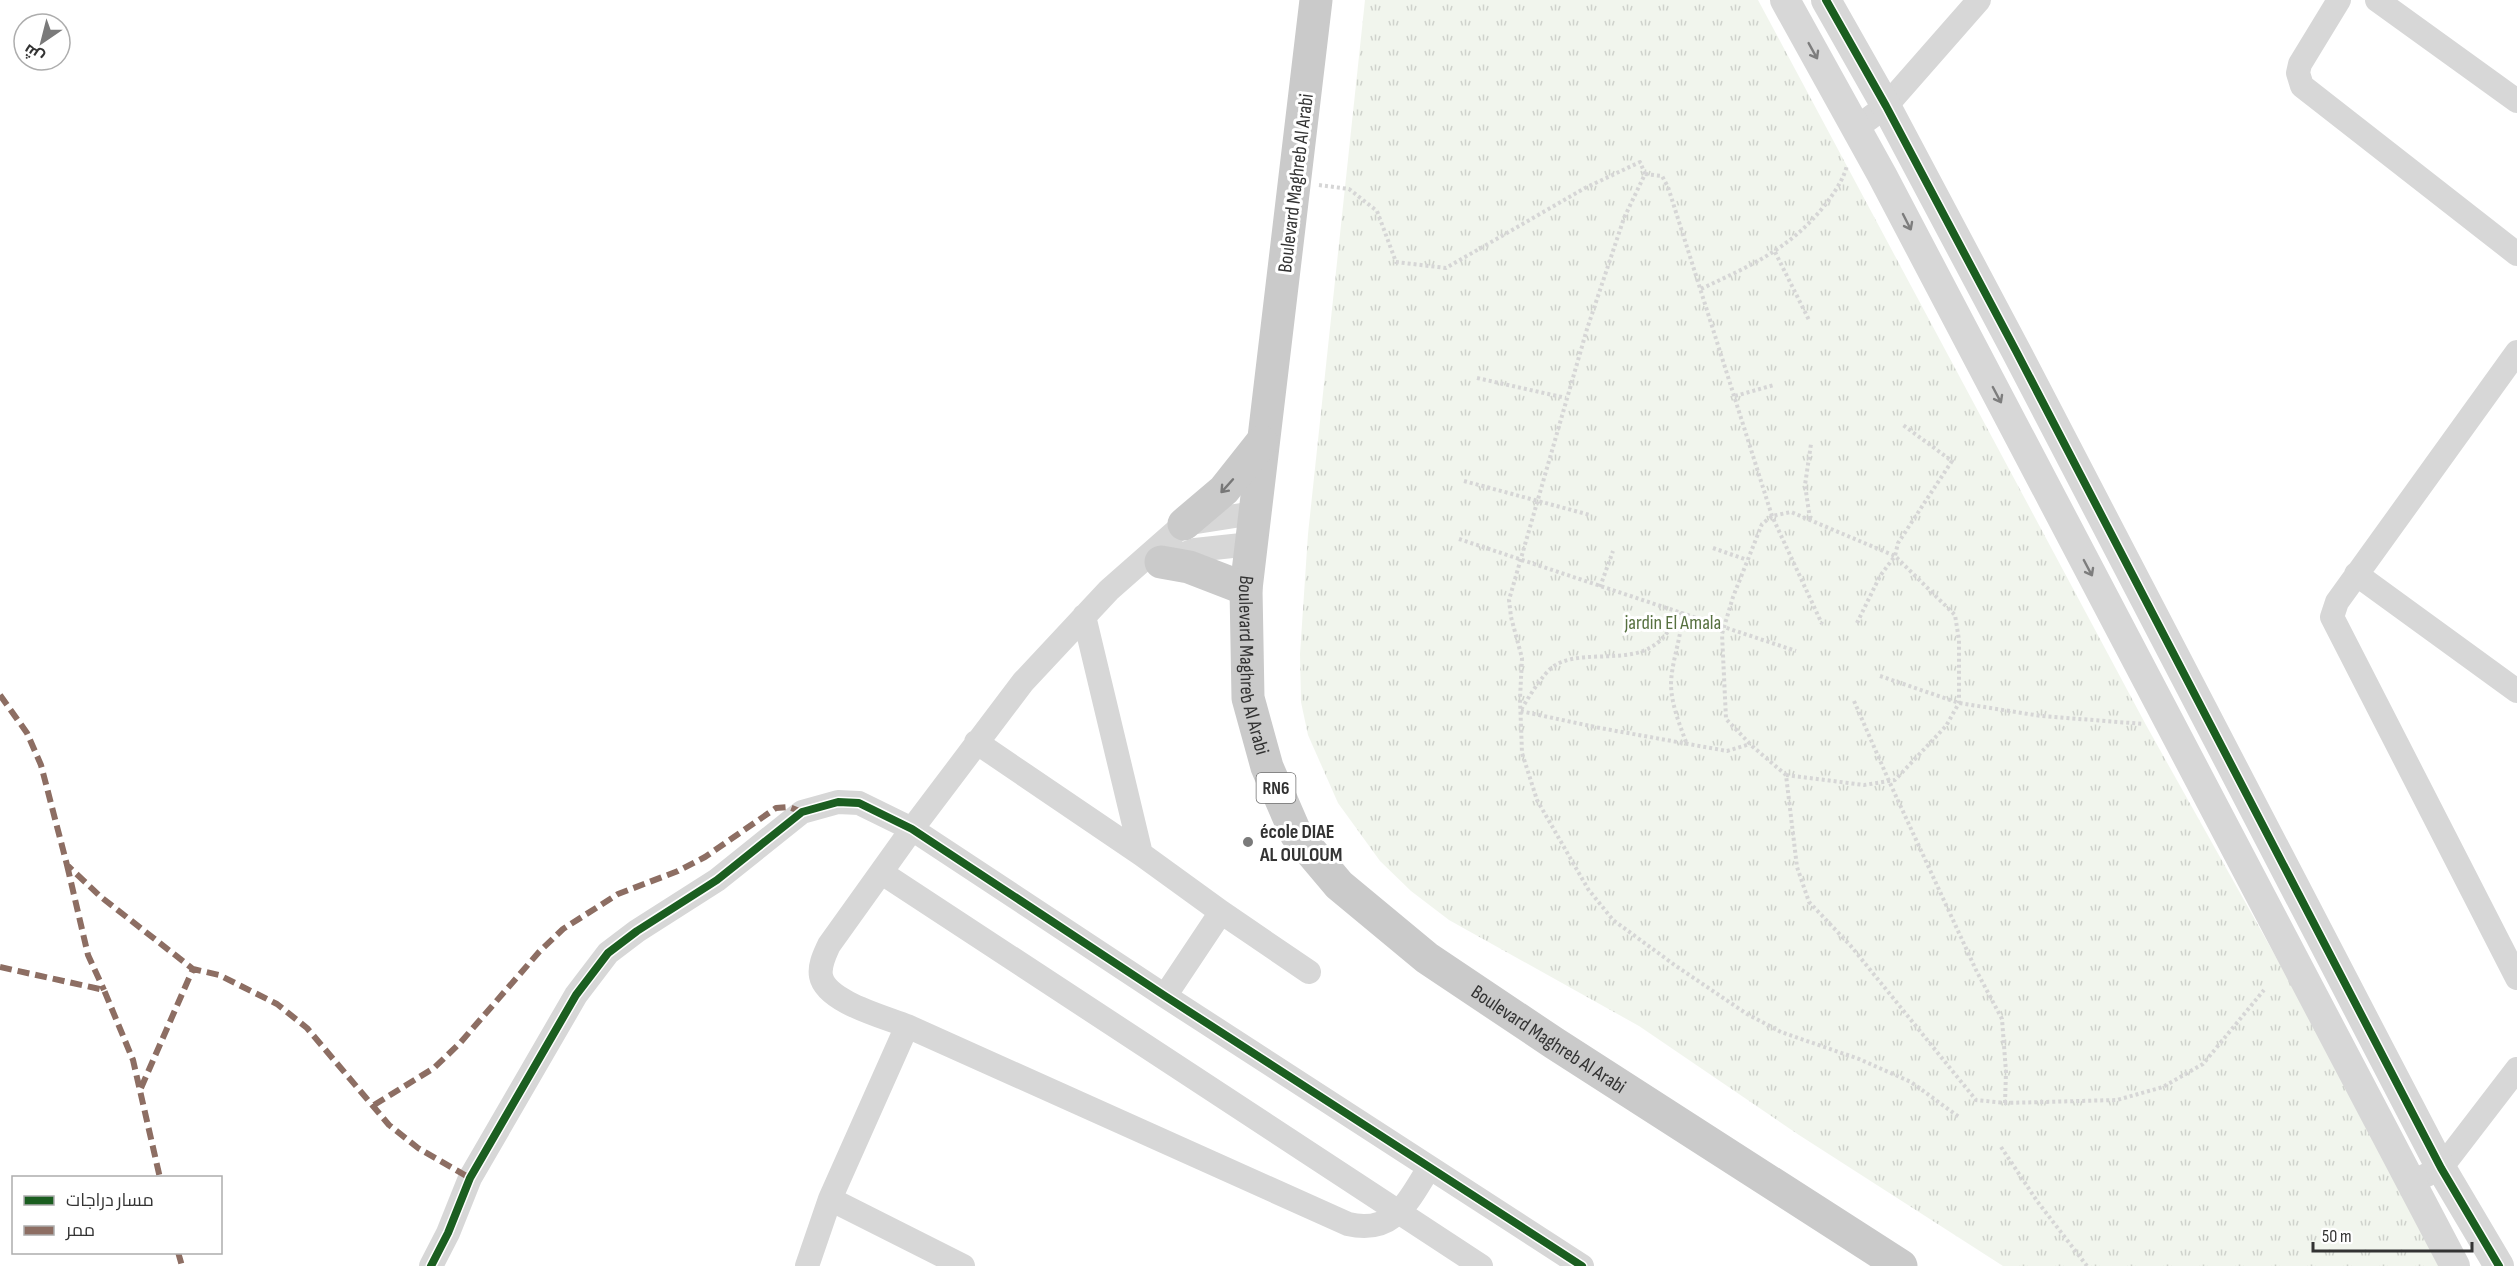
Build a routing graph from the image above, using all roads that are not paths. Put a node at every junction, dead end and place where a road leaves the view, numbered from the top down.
1 (1316, 0) edge
2 (1785, 0) edge
3 (1826, 0) edge
4 (1979, 0) edge
5 (2339, 0) edge
6 (2377, 0) edge
7 (2517, 101) edge
8 (1886, 106) junction
9 (1856, 129) junction
10 (2517, 254) edge
11 (2016, 351) junction
12 (2517, 352) edge
13 (1982, 368) junction
14 (1263, 441) junction
15 (1184, 524) junction
16 (1252, 528) junction
17 (1161, 562) junction
18 (2356, 574) junction
19 (1121, 579) junction
20 (1246, 589) junction
21 (1084, 616) junction
22 (2517, 691) edge
23 (976, 742) junction
24 (912, 829) junction
25 (1141, 854) junction
26 (882, 873) junction
27 (1221, 912) junction
28 (1309, 972) dead end
29 (2517, 978) edge
30 (1165, 996) junction
31 (907, 1026) junction
32 (2517, 1069) edge
33 (1429, 1168) junction
34 (2441, 1168) junction
35 (2410, 1183) junction
36 (830, 1199) junction
37 (1399, 1213) junction
38 (431, 1266) edge
39 (807, 1266) edge
40 (963, 1266) edge
41 (1481, 1266) edge
42 (1582, 1266) edge
43 (1901, 1266) edge
44 (2456, 1266) edge
45 (2499, 1266) edge

1 - 14 main road, Boulevard Maghreb Al Arabi / RN6
2 -> 9 street
3 - 8 street
4 - 8 street
5 - 10 street
6 - 7 street
8 - 9 street
8 - 11 street
9 -> 13 street
11 - 13 street
11 - 34 street
12 - 18 street
13 -> 35 street
14 -> 15 main road
14 - 16 main road, Boulevard Maghreb Al Arabi / RN6
15 - 16 street
15 - 19 street
16 - 17 street
16 - 20 main road, Boulevard Maghreb Al Arabi / RN6
17 - 19 street
17 - 20 main road
18 - 22 street
18 - 29 street
19 - 21 street
20 - 43 main road, Boulevard Maghreb Al Arabi / RN6
21 - 23 street
21 - 25 street
23 - 24 street
23 - 25 street
24 - 26 street
24 - 30 street
24 - 38 street
25 - 27 street
26 - 31 street
26 - 37 street
27 - 28 street
27 - 30 street
30 - 33 street
31 - 36 street
31 - 37 street
32 - 34 street
33 - 37 street
33 - 42 street
34 - 35 street
34 - 45 street
35 - 44 street
36 - 39 street
36 - 40 street
37 - 41 street

